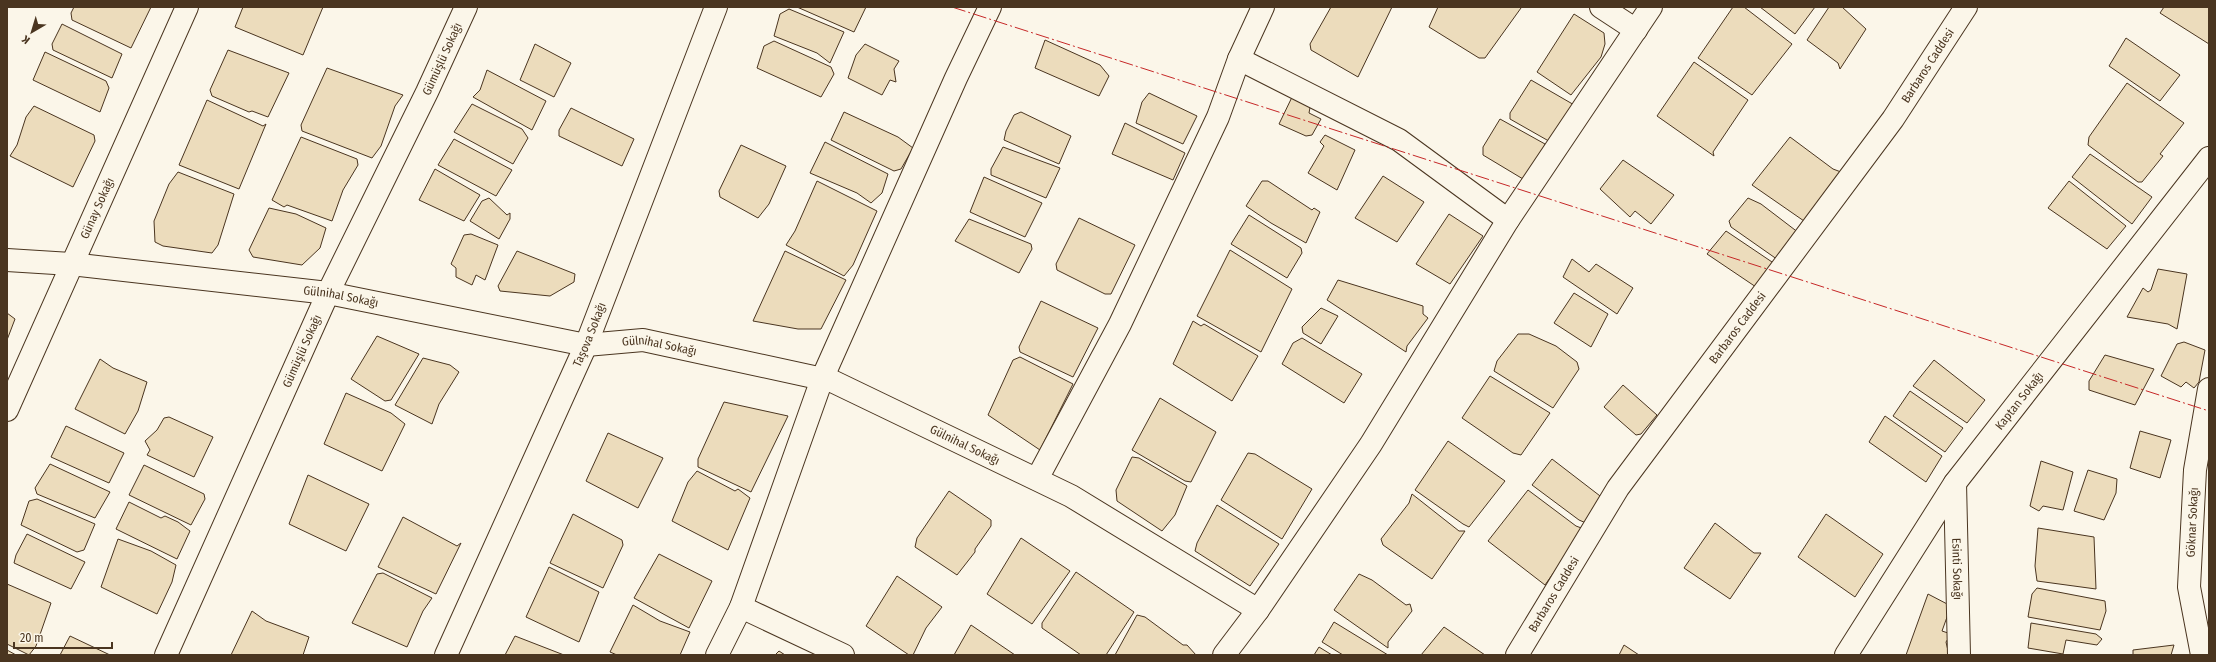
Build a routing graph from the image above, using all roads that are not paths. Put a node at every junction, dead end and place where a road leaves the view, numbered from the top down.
1 (187, 7) edge
2 (466, 7) edge
3 (716, 7) edge
4 (990, 7) edge
5 (1263, 7) edge
6 (1601, 7) edge
7 (1651, 7) edge
8 (1966, 7) edge
9 (1636, 30) junction
10 (1239, 59) junction
11 (2209, 158) edge
12 (1508, 220) junction
13 (7, 260) edge
14 (71, 264) junction
15 (328, 293) junction
16 (586, 345) junction
17 (822, 379) junction
18 (2209, 389) edge
19 (7, 410) edge
20 (1037, 479) junction
21 (1955, 483) junction
22 (741, 607) junction
23 (1258, 610) junction
24 (166, 655) edge
25 (446, 655) edge
26 (717, 655) edge
27 (843, 655) edge
28 (1224, 655) edge
29 (1517, 655) edge
30 (1846, 655) edge
31 (1959, 655) edge
32 (2202, 655) edge

1 - 14 street, Günay Sokağı
2 - 15 street, Gümüşlü Sokağı
3 - 16 street, Taşova Sokağı
4 - 17 street
5 - 10 street
6 - 9 street
7 - 9 street
8 - 29 street, Barbaros Caddesi
9 - 12 street
10 - 12 street
10 - 20 street
11 - 21 street, Kaptan Sokağı
12 - 23 street
13 - 14 street, Gülnihal Sokağı
14 - 15 street, Gülnihal Sokağı
14 - 19 street, Günay Sokağı
15 - 16 street, Gülnihal Sokağı
15 - 24 street, Gümüşlü Sokağı
16 - 17 street, Gülnihal Sokağı
16 - 25 street, Taşova Sokağı
17 - 20 street, Gülnihal Sokağı
17 - 22 street
18 - 32 street, Göknar Sokağı
20 - 23 street, Gülnihal Sokağı
21 - 30 street, Kaptan Sokağı
21 - 31 street, Esinti Sokağı
22 - 26 street
22 - 27 street
23 - 28 street

